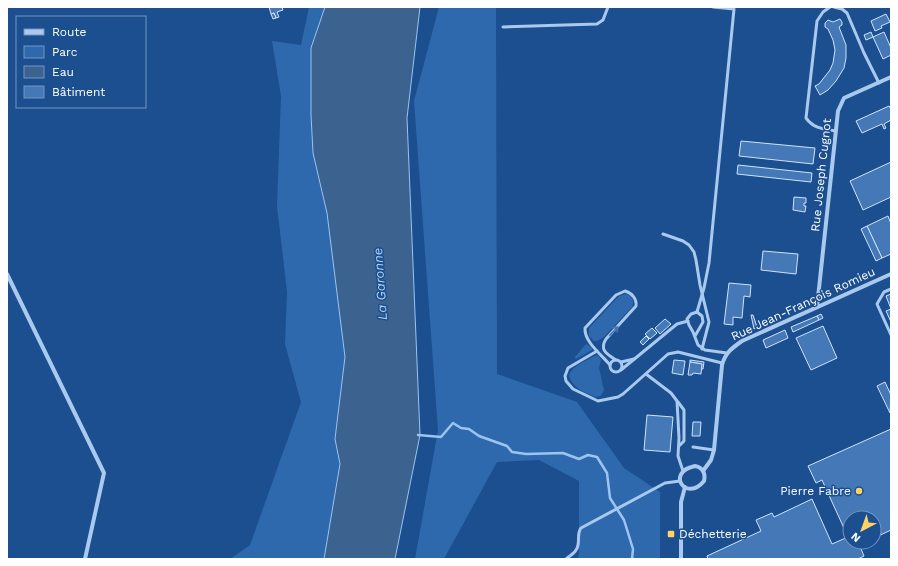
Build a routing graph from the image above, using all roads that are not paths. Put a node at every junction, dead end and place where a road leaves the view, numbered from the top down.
1 (608, 7) edge
2 (712, 7) edge
3 (830, 7) edge
4 (834, 7) edge
5 (503, 27) dead end
6 (891, 77) edge
7 (879, 83) junction
8 (836, 131) junction
9 (662, 234) dead end
10 (7, 274) edge
11 (891, 274) edge
12 (891, 289) edge
13 (702, 294) junction
14 (817, 307) junction
15 (697, 312) junction
16 (688, 321) junction
17 (891, 335) edge
18 (695, 336) junction
19 (702, 349) junction
20 (597, 351) junction
21 (727, 353) junction
22 (635, 358) junction
23 (616, 360) junction
24 (621, 362) junction
25 (722, 363) junction
26 (610, 365) junction
27 (621, 370) junction
28 (646, 374) junction
29 (693, 447) dead end
30 (714, 450) junction
31 (683, 471) junction
32 (703, 471) junction
33 (680, 481) junction
34 (685, 487) junction
35 (85, 559) edge
36 (566, 559) edge
37 (681, 559) edge

1 - 5 lane
2 - 13 lane
3 - 8 lane
4 - 7 lane
6 - 7 street, Rue Joseph Cugnot
7 - 8 street, Rue Joseph Cugnot
8 - 14 street, Rue Joseph Cugnot
9 - 13 lane
10 - 35 street
11 - 14 street, Rue Jean-François Romieu
12 - 17 lane
13 - 15 lane
13 - 19 lane
14 - 21 street, Rue Jean-François Romieu
15 - 16 lane
15 - 18 lane
16 - 18 lane
16 - 22 lane
18 - 19 lane
19 - 21 lane
23 -> 20 lane
20 - 26 lane
20 - 28 lane
21 - 25 street, Rue Jean-François Romieu
22 - 24 lane
22 - 27 lane
23 - 24 lane
23 - 26 lane
24 - 27 lane
25 - 28 lane
25 - 30 street, Rue Jean-François Romieu
26 - 27 lane
28 - 31 lane
29 - 30 lane
30 - 32 street, Rue Jean-François Romieu
31 - 32 street
31 - 33 street
32 - 34 street, Rue Jean-François Romieu
33 - 34 street
33 - 36 lane
34 - 37 street

